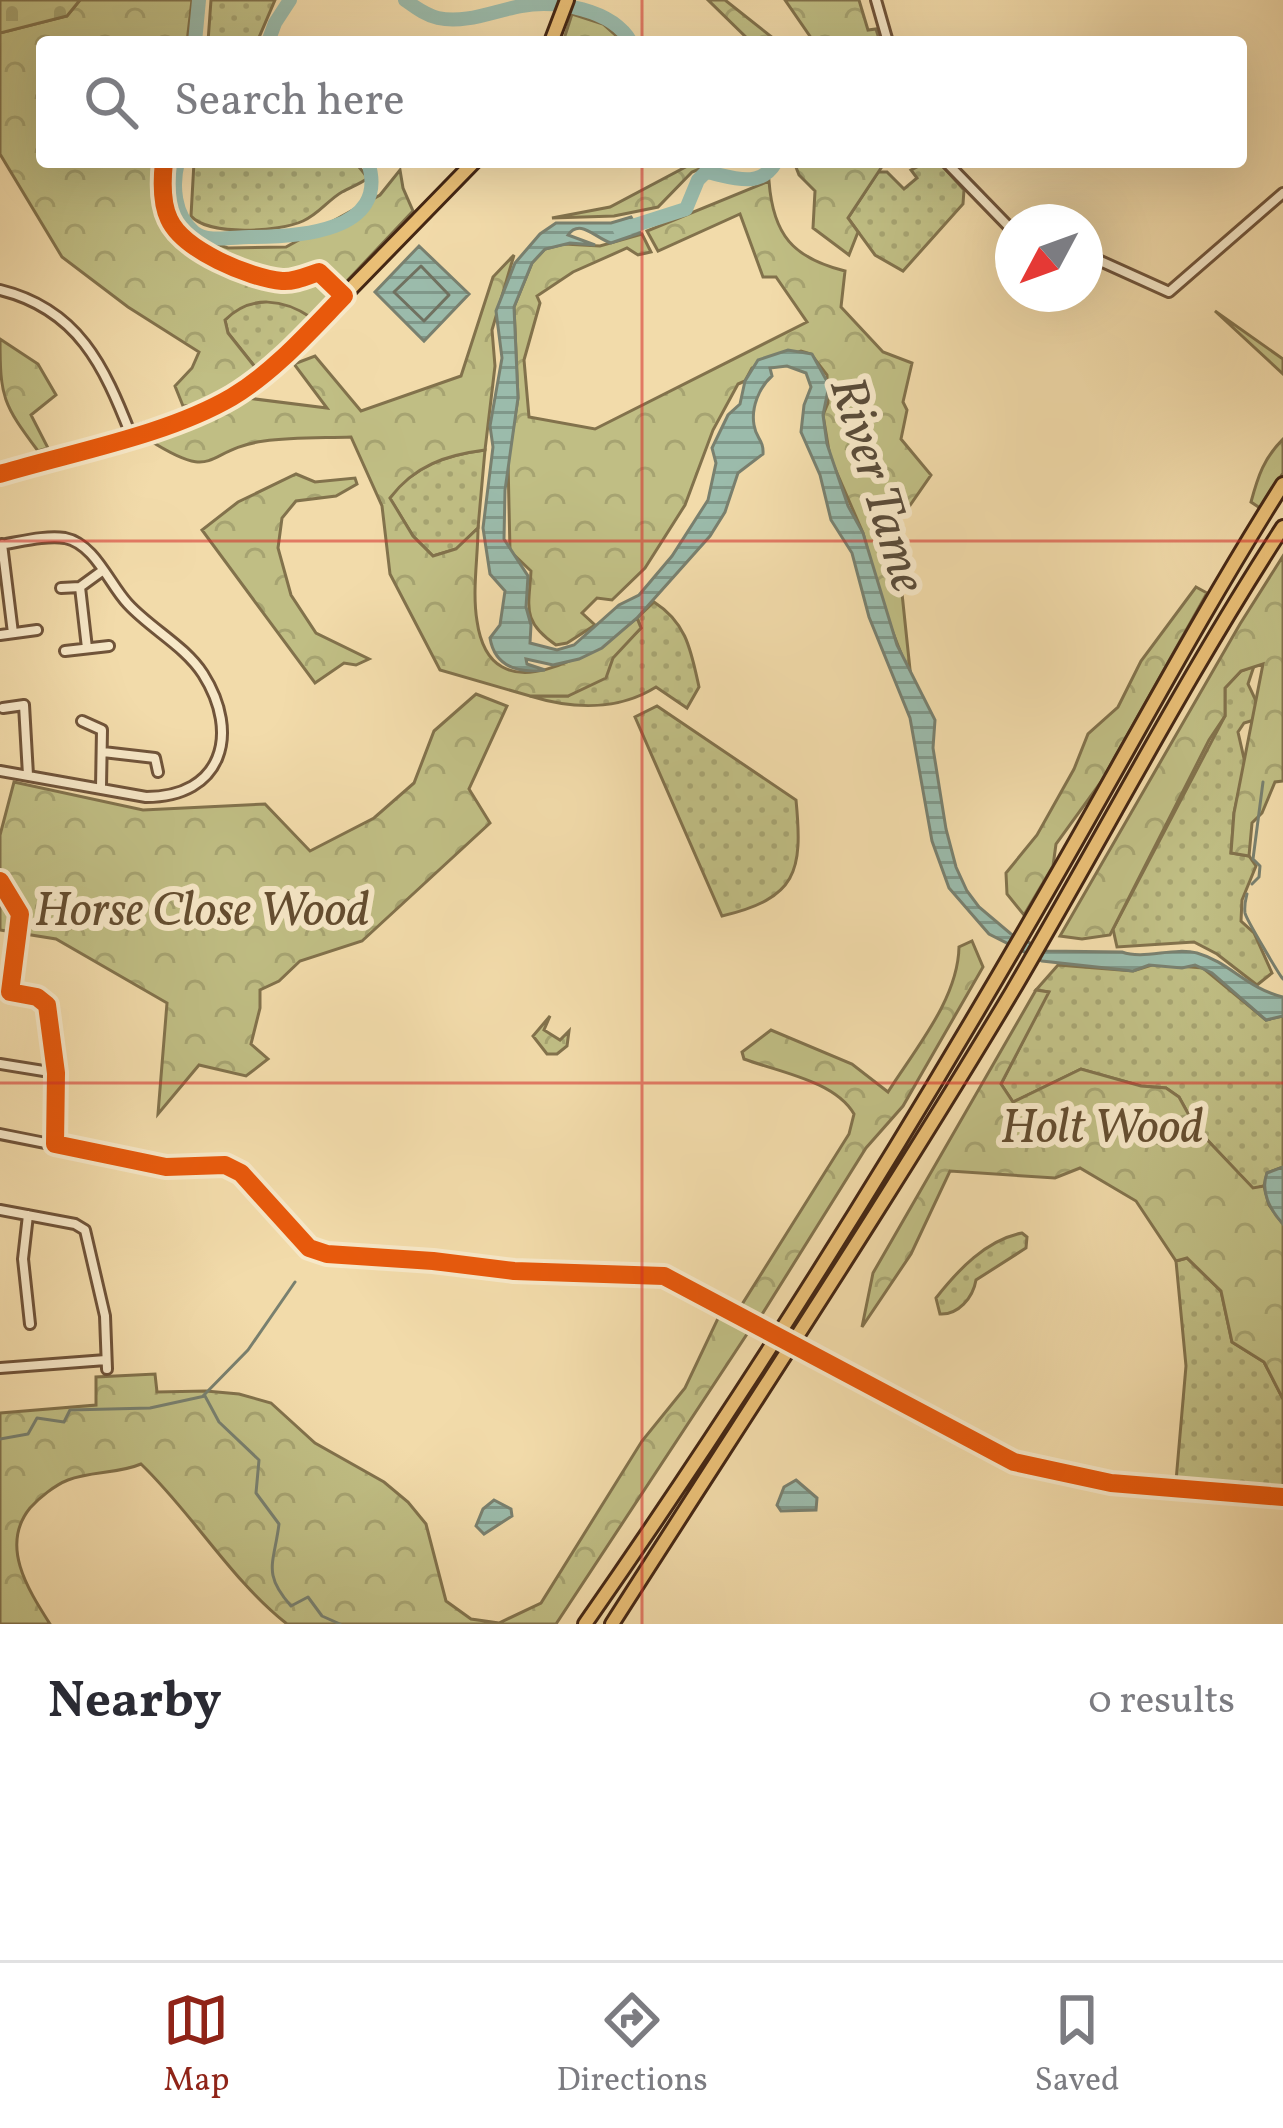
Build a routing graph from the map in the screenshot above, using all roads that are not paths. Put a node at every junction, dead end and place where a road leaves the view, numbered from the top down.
1 (567, 0) edge
2 (876, 0) edge
3 (554, 36) edge
4 (886, 36) edge
5 (468, 168) edge
6 (952, 168) edge
7 (1283, 193) edge
8 (995, 212) edge
9 (1103, 262) edge
10 (0, 290) edge
11 (131, 435) junction
12 (0, 474) edge
13 (1283, 484) edge
14 (1283, 527) edge
15 (1, 544) edge
16 (102, 571) junction
17 (80, 587) junction
18 (61, 588) dead end
19 (37, 630) dead end
20 (13, 633) junction
21 (0, 635) edge
22 (109, 646) dead end
23 (87, 648) junction
24 (65, 651) dead end
25 (4, 708) dead end
26 (82, 721) dead end
27 (103, 752) junction
28 (0, 771) edge
29 (158, 772) dead end
30 (28, 775) junction
31 (101, 787) junction
32 (0, 991) edge
33 (0, 1064) edge
34 (56, 1073) junction
35 (0, 1134) edge
36 (55, 1144) junction
37 (251, 1183) dead end
38 (0, 1210) edge
39 (28, 1215) junction
40 (30, 1324) dead end
41 (0, 1368) edge
42 (585, 1624) edge
43 (612, 1624) edge

1 - 3 highway
2 - 4 street
5 - 11 highway
6 - 8 street
7 - 9 street
10 - 11 street
11 - 12 highway
13 - 42 highway
14 - 43 highway
15 - 16 street
15 - 20 street
16 - 17 street
16 - 31 street
17 - 18 street
17 - 23 street
19 - 20 street
20 - 21 street
22 - 23 street
23 - 24 street
25 - 30 street
26 - 27 street
27 - 29 street
27 - 31 street
28 - 30 street
30 - 31 street
32 - 34 street
33 - 34 street
34 - 36 street
35 - 36 street
36 - 37 street
38 - 39 street
39 - 40 street
39 - 41 street

